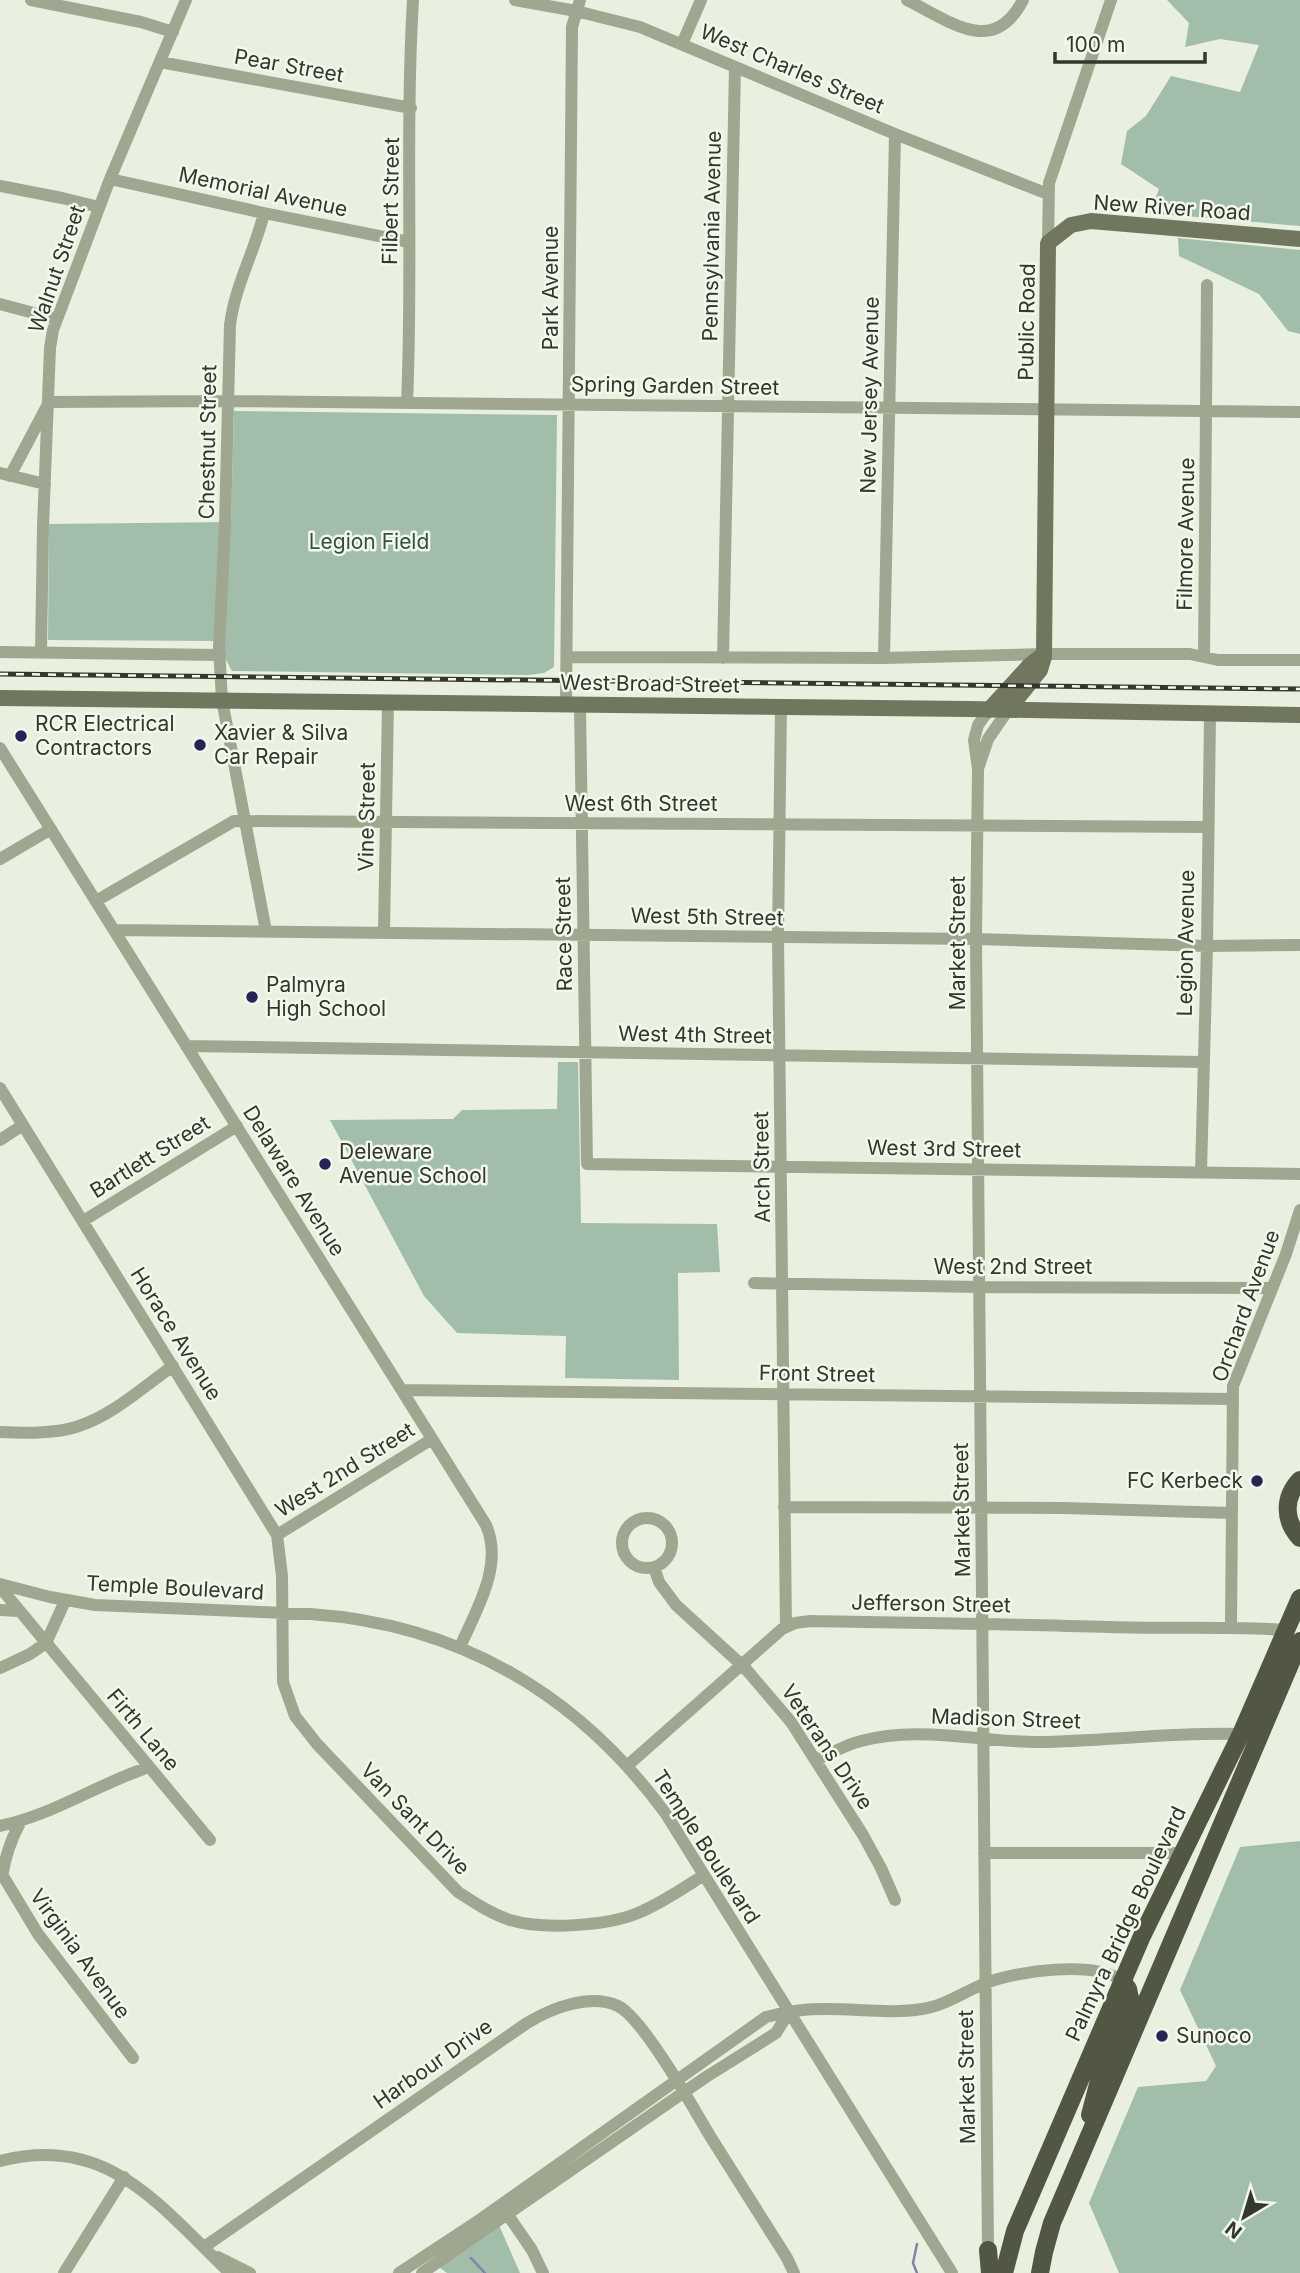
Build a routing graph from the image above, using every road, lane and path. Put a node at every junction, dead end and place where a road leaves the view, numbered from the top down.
1 (31, 0) edge
2 (186, 0) edge
3 (414, 0) edge
4 (515, 0) edge
5 (701, 0) edge
6 (907, 0) edge
7 (1023, 0) edge
8 (1111, 0) edge
9 (578, 6) edge
10 (173, 32) junction
11 (682, 44) junction
12 (160, 62) junction
13 (735, 67) junction
14 (411, 108) junction
15 (895, 134) junction
16 (110, 179) junction
17 (0, 186) edge
18 (1048, 194) junction
19 (99, 207) junction
20 (264, 213) junction
21 (1300, 239) edge
22 (409, 242) junction
23 (1048, 243) junction
24 (1207, 285) dead end
25 (0, 304) edge
26 (56, 319) junction
27 (227, 401) junction
28 (49, 402) junction
29 (407, 403) junction
30 (569, 404) junction
31 (728, 406) junction
32 (889, 407) junction
33 (1047, 410) junction
34 (1206, 411) junction
35 (1300, 412) edge
36 (5, 474) edge
37 (45, 484) junction
38 (0, 652) edge
39 (41, 652) junction
40 (1044, 654) junction
41 (220, 656) junction
42 (567, 657) junction
43 (1204, 657) junction
44 (723, 658) junction
45 (884, 658) junction
46 (1300, 660) edge
47 (0, 698) edge
48 (222, 700) junction
49 (388, 702) junction
50 (573, 704) junction
51 (781, 706) junction
52 (989, 709) junction
53 (1007, 710) junction
54 (1210, 714) junction
55 (1300, 715) edge
56 (0, 748) edge
57 (978, 769) junction
58 (245, 821) junction
59 (386, 821) junction
60 (582, 823) junction
61 (781, 824) junction
62 (978, 826) junction
63 (1207, 827) junction
64 (51, 829) junction
65 (0, 859) edge
66 (96, 901) junction
67 (114, 930) junction
68 (266, 931) junction
69 (384, 933) junction
70 (583, 935) junction
71 (778, 937) junction
72 (976, 939) junction
73 (1300, 945) edge
74 (1207, 946) junction
75 (186, 1046) junction
76 (586, 1052) junction
77 (780, 1055) junction
78 (977, 1058) junction
79 (1203, 1062) junction
80 (0, 1088) edge
81 (23, 1125) junction
82 (237, 1126) junction
83 (0, 1140) edge
84 (587, 1164) joint
85 (781, 1166) junction
86 (978, 1169) junction
87 (1201, 1172) junction
88 (1300, 1174) edge
89 (1300, 1210) edge
90 (83, 1221) junction
91 (754, 1283) dead end
92 (782, 1283) junction
93 (979, 1287) junction
94 (1272, 1288) junction
95 (173, 1366) junction
96 (401, 1390) junction
97 (783, 1393) junction
98 (980, 1395) junction
99 (1233, 1399) junction
100 (0, 1432) edge
101 (432, 1439) junction
102 (1300, 1480) edge
103 (784, 1507) junction
104 (981, 1508) junction
105 (1231, 1513) junction
106 (278, 1535) junction
107 (1300, 1538) edge
108 (654, 1567) junction
109 (0, 1586) edge
110 (1300, 1598) edge
111 (65, 1601) junction
112 (0, 1610) edge
113 (19, 1611) junction
114 (282, 1613) junction
115 (982, 1624) junction
116 (1231, 1626) junction
117 (786, 1627) junction
118 (1293, 1635) edge
119 (46, 1643) junction
120 (460, 1647) junction
121 (741, 1664) junction
122 (0, 1668) edge
123 (1241, 1734) junction
124 (983, 1738) junction
125 (817, 1760) junction
126 (628, 1765) junction
127 (149, 1768) junction
128 (21, 1821) junction
129 (0, 1826) edge
130 (210, 1840) dead end
131 (984, 1853) junction
132 (1182, 1853) junction
133 (704, 1875) junction
134 (1, 1877) edge
135 (895, 1900) dead end
136 (1122, 1981) junction
137 (985, 1983) junction
138 (789, 2012) junction
139 (733, 2042) junction
140 (741, 2054) junction
141 (133, 2058) dead end
142 (677, 2080) junction
143 (684, 2093) junction
144 (1081, 2156) junction
145 (0, 2161) edge
146 (124, 2176) junction
147 (501, 2204) junction
148 (508, 2215) junction
149 (988, 2250) joint
150 (208, 2251) junction
151 (418, 2270) edge
152 (64, 2273) edge
153 (230, 2273) edge
154 (250, 2273) edge
155 (399, 2273) edge
156 (543, 2273) edge
157 (794, 2273) edge
158 (952, 2273) edge
159 (990, 2273) edge
160 (1004, 2273) edge
161 (1040, 2273) edge

1 - 10 street
2 - 10 street, Walnut Street
3 - 14 street, Filbert Street
4 - 9 street, West Charles Street
5 - 11 street
6 - 7 street
8 - 18 street, Public Road
9 - 11 street, West Charles Street
9 - 30 street, Park Avenue
10 - 12 street, Walnut Street
11 - 13 street, West Charles Street
12 - 14 street, Pear Street
12 - 16 street, Walnut Street
13 - 15 street, West Charles Street
13 - 31 street, Pennsylvania Avenue
14 - 22 street, Filbert Street
15 - 18 street, West Charles Street
15 - 32 street, New Jersey Avenue
16 - 19 street, Walnut Street
16 - 20 street, Memorial Avenue
17 - 19 street
18 - 23 street, Public Road
19 - 26 street, Walnut Street
20 - 22 street, Memorial Avenue
20 - 27 street, Chestnut Street
21 - 23 main road, New River Road
22 - 29 street, Filbert Street
23 - 33 main road, Public Road
24 - 34 street, Filmore Avenue
25 - 26 street
26 - 28 street, Walnut Street
27 - 28 street, Spring Garden Street
27 - 29 street, Spring Garden Street
27 - 41 street, Chestnut Street
28 - 36 street
28 - 37 street, Walnut Street
29 - 30 street, Spring Garden Street
30 - 31 street, Spring Garden Street
30 - 42 street, Park Avenue
31 - 32 street, Spring Garden Street
31 - 44 street, Pennsylvania Avenue
32 - 33 street, Spring Garden Street
32 - 45 street, New Jersey Avenue
33 - 34 street, Spring Garden Street
33 - 40 main road, Public Road
34 - 35 street, Spring Garden Street
34 - 43 street, Filmore Avenue
36 - 37 street
37 - 39 street, Walnut Street
38 - 39 street
39 - 41 street
40 - 43 street, West Broad Street
40 - 45 street, West Broad Street
40 - 52 main road
40 - 53 main road, Public Road
41 - 48 street, Chestnut Street
42 - 44 street, West Broad Street
42 - 50 street, Park Avenue
43 - 46 street, West Broad Street
44 - 45 street, West Broad Street
47 - 48 main road, West Broad Street
48 - 49 main road, West Broad Street
48 - 58 street, Chestnut Street
49 - 50 main road, West Broad Street
49 - 59 street, Vine Street
50 - 51 main road, West Broad Street
50 - 60 street, Race Street
51 - 52 main road, West Broad Street
51 - 61 street, Arch Street
52 - 53 main road, West Broad Street
52 - 57 street, Market Street
53 - 54 main road, West Broad Street
53 - 57 street, Market Street
54 - 55 main road, West Broad Street
54 - 63 street, Legion Avenue
56 - 64 street, Delaware Avenue
57 - 62 street, Market Street
58 - 59 street, West 6th Street
58 - 66 street, West 6th Street
58 - 68 street, Chestnut Street
59 - 60 street, West 6th Street
59 - 69 street, Vine Street
60 - 61 street, West 6th Street
60 - 70 street, Race Street
61 - 62 street, West 6th Street
61 - 71 street, Arch Street
62 - 63 street, West 6th Street
62 - 72 street, Market Street
63 - 74 street, Legion Avenue
64 - 65 street
64 - 66 street, Delaware Avenue
66 - 67 street, Delaware Avenue
67 - 68 street, West 5th Street
67 - 75 street, Delaware Avenue
68 - 69 street, West 5th Street
69 - 70 street, West 5th Street
70 - 71 street, West 5th Street
70 - 76 street, Race Street
71 - 72 street, West 5th Street
71 - 77 street, Arch Street
72 - 74 street, West 5th Street
72 - 78 street, Market Street
73 - 74 street, West 5th Street
74 - 79 street, Legion Avenue
75 - 76 street, West 4th Street
75 - 82 street, Delaware Avenue
76 - 77 street, West 4th Street
76 - 84 street, Race Street
77 - 78 street, West 4th Street
77 - 85 street, Arch Street
78 - 79 street, West 4th Street
78 - 86 street, Market Street
79 - 87 street, Legion Avenue
80 - 81 street, Horace Avenue
81 - 83 street
81 - 90 street, Horace Avenue
82 - 90 street, Bartlett Street
82 - 96 street, Delaware Avenue
84 - 85 street, West 3rd Street
85 - 86 street, West 3rd Street
85 - 92 street, Arch Street
86 - 87 street, West 3rd Street
86 - 93 street, Market Street
87 - 88 street, West 3rd Street
89 - 94 street, Orchard Avenue
90 - 95 street, Horace Avenue
91 - 92 street, West 2nd Street
92 - 93 street, West 2nd Street
92 - 97 street, Arch Street
93 - 94 street, West 2nd Street
93 - 98 street, Market Street
94 - 99 street, Orchard Avenue
95 - 100 street
95 - 106 street, Horace Avenue
96 - 97 street, Front Street
96 - 101 street, Delaware Avenue
97 - 98 street, Front Street
97 - 103 street, Arch Street
98 - 99 street, Front Street
98 - 104 street, Market Street
99 - 105 street, Orchard Avenue
101 - 106 street, West 2nd Street
101 - 120 street, Delaware Avenue
102 - 107 highway
103 - 104 street
103 - 117 street, Arch Street
104 - 105 street
104 - 115 street, Market Street
105 - 116 street, Orchard Avenue
106 - 114 street, Horace Avenue
108 - 108 street
108 - 121 street, Veterans Drive
109 - 111 street, Temple Boulevard
109 - 113 street, Firth Lane
110 - 118 highway, Palmyra Bridge Boulevard
111 - 114 street, Temple Boulevard
111 - 119 street
112 - 113 street
113 - 119 street, Firth Lane
114 - 120 street, Temple Boulevard
114 - 133 street, Van Sant Drive
115 - 116 street, Jefferson Street
115 - 117 street, Jefferson Street
115 - 124 street, Market Street
116 - 118 street, Jefferson Street
117 - 121 street, Jefferson Street
118 - 123 highway, Palmyra Bridge Boulevard
118 - 144 highway, Palmyra Bridge Boulevard
119 - 122 street
119 - 127 street, Firth Lane
120 - 126 street, Temple Boulevard
121 - 125 street, Veterans Drive
121 - 126 street, Jefferson Street
123 - 124 street, Madison Street
123 - 132 highway, Palmyra Bridge Boulevard
124 - 125 street, Madison Street
124 - 131 street, Market Street
125 - 135 street, Veterans Drive
126 - 133 street, Temple Boulevard
127 - 128 street
127 - 130 street, Firth Lane
128 - 129 street
128 - 134 street
131 - 132 street
131 - 137 street, Market Street
132 - 136 highway, Palmyra Bridge Boulevard
133 - 138 street, Temple Boulevard
134 - 141 street, Virginia Avenue
136 - 137 street
136 - 144 highway
136 - 160 highway, Palmyra Bridge Boulevard
137 - 138 street
137 - 149 street, Market Street
138 - 139 street
138 - 140 street
138 - 158 street, Temple Boulevard
139 - 140 street
139 - 142 street
140 - 143 street
142 - 143 street, Harbour Drive
142 - 147 street
142 - 150 street, Harbour Drive
143 - 148 street
143 - 157 street, Harbour Drive
144 - 161 highway, Palmyra Bridge Boulevard
145 - 146 street
146 - 150 street
146 - 152 street
147 - 148 street
147 - 151 street
148 - 151 street
148 - 156 street
149 - 159 highway
150 - 153 street
150 - 154 street
151 - 155 street

